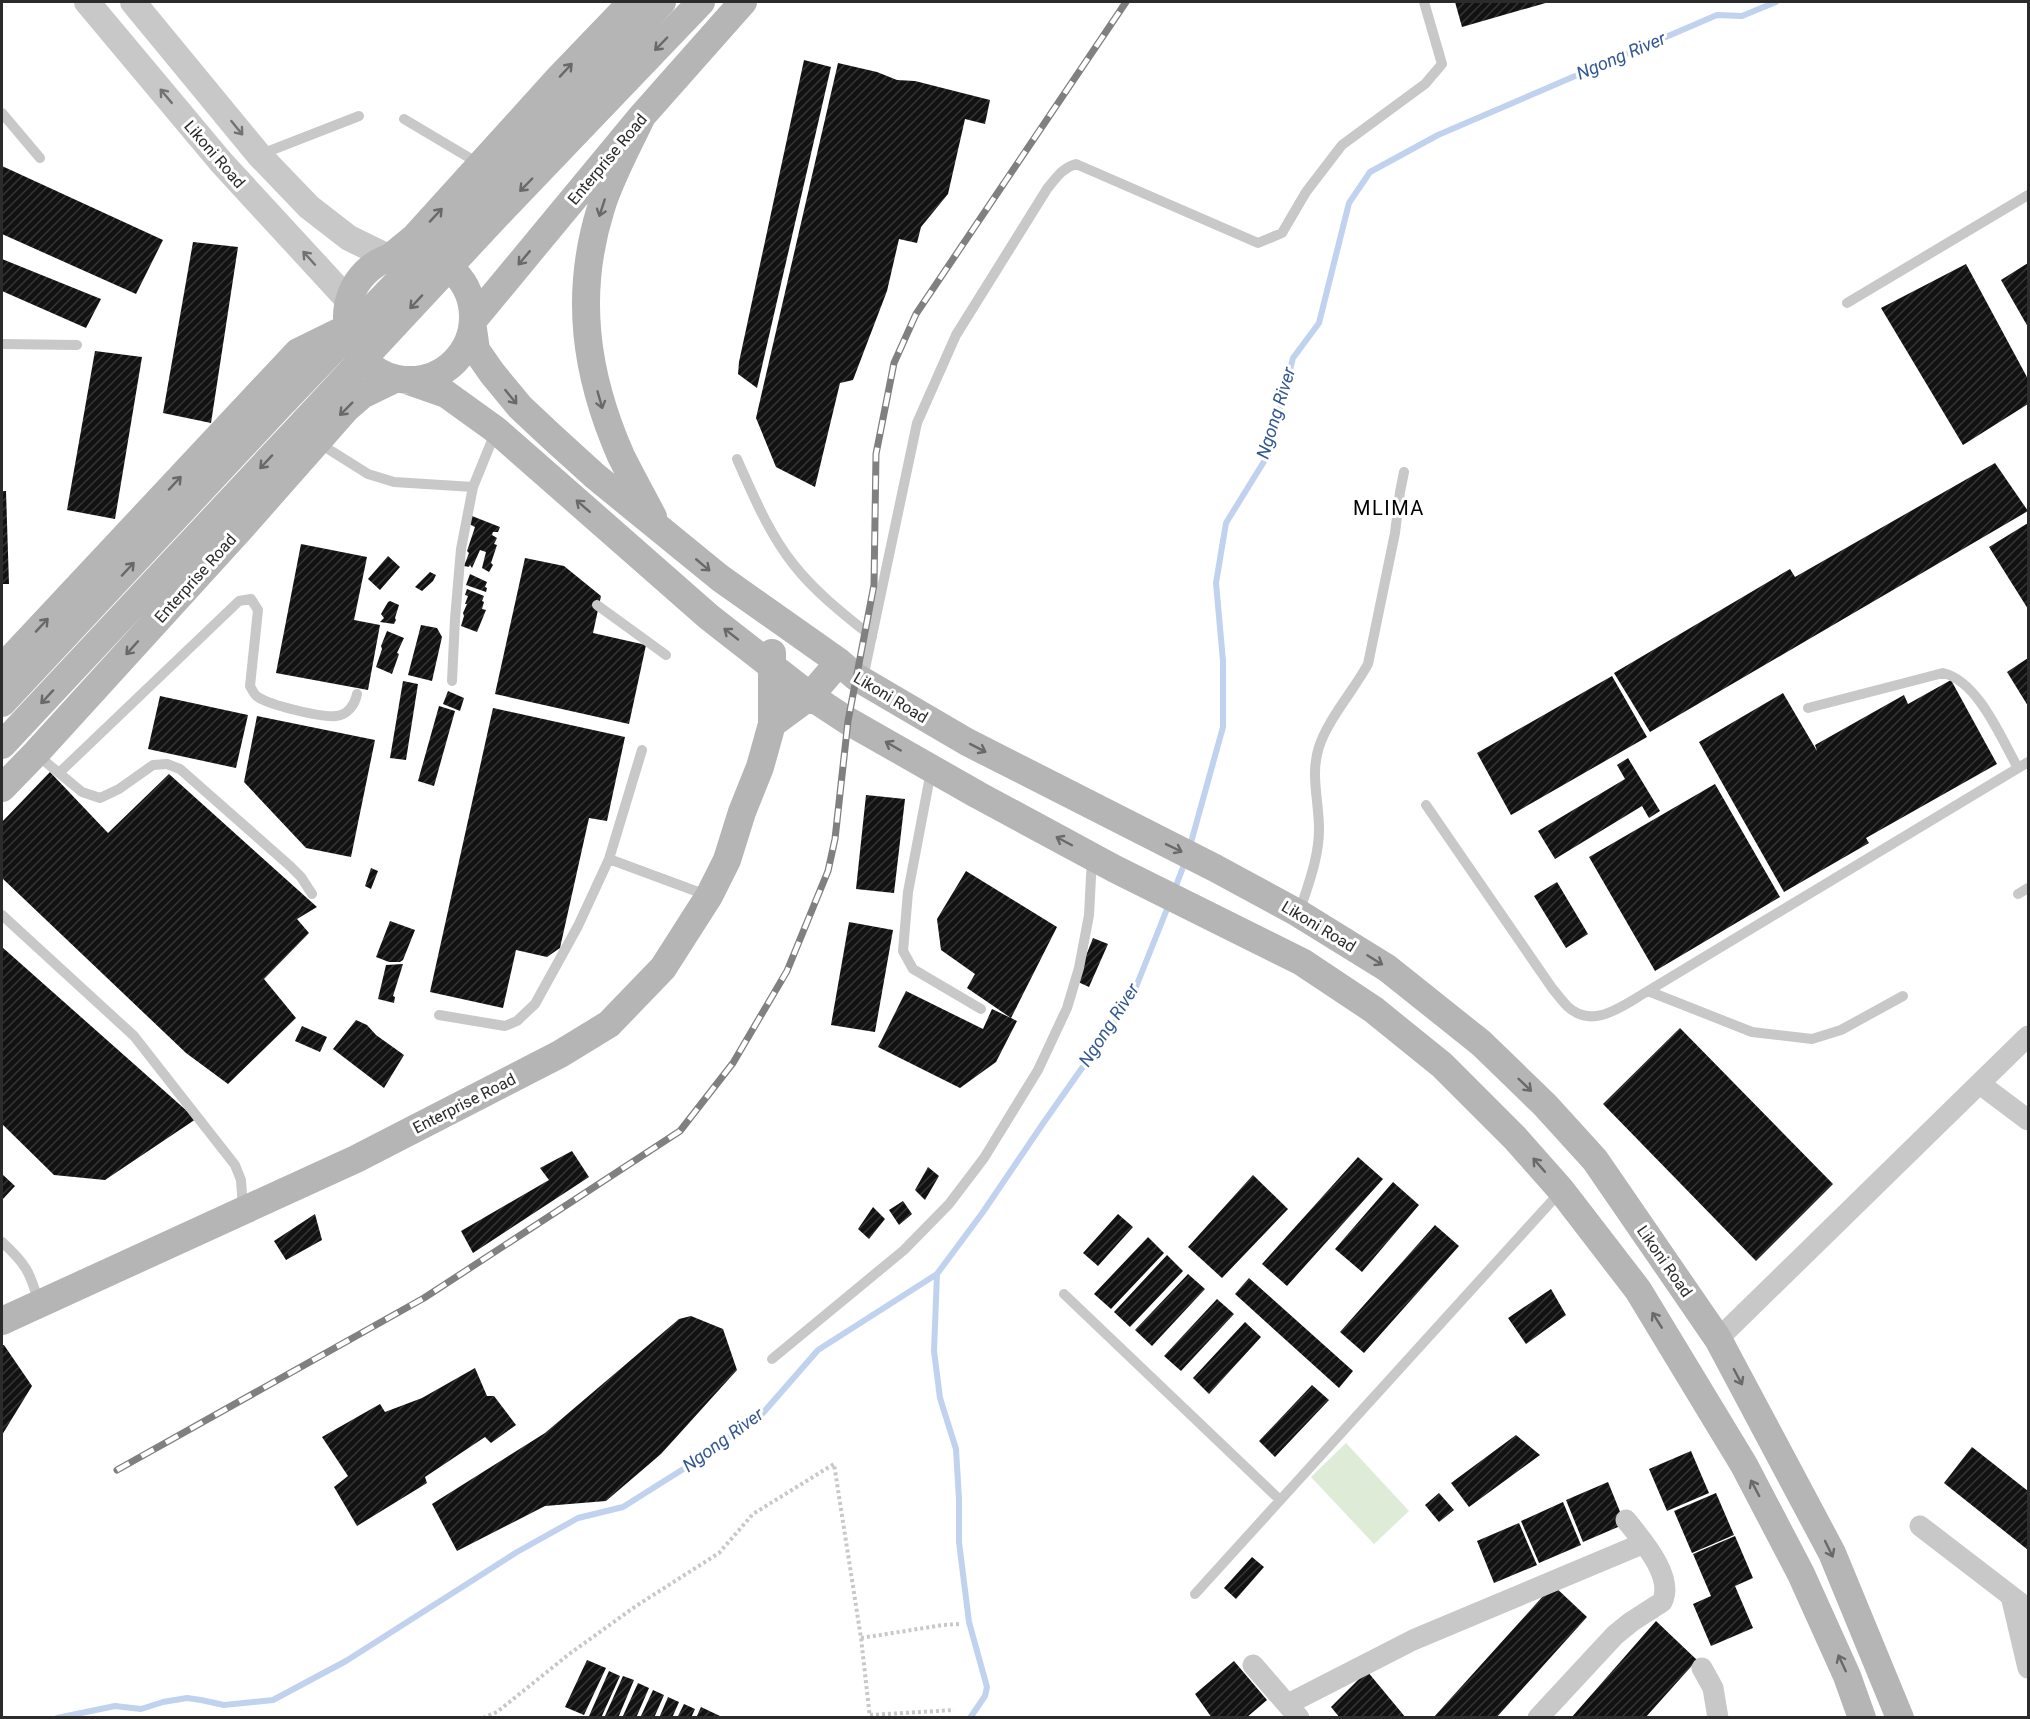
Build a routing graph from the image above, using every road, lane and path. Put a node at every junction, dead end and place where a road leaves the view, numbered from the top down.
1 (87, 2) edge
2 (133, 2) edge
3 (632, 2) edge
4 (662, 2) edge
5 (701, 2) edge
6 (743, 2) edge
7 (1424, 2) edge
8 (2, 113) edge
9 (358, 116) dead end
10 (642, 116) junction
11 (404, 119) dead end
12 (259, 155) junction
13 (40, 158) dead end
14 (481, 165) junction
15 (2028, 195) edge
16 (391, 256) junction
17 (1847, 303) dead end
18 (348, 314) junction
19 (473, 324) junction
20 (2, 344) edge
21 (77, 345) dead end
22 (492, 373) junction
23 (402, 380) junction
24 (464, 405) junction
25 (496, 430) junction
26 (316, 442) junction
27 (737, 459) dead end
28 (1404, 472) dead end
29 (473, 487) junction
30 (658, 527) junction
31 (597, 605) dead end
32 (771, 614) junction
33 (872, 637) junction
34 (666, 655) dead end
35 (839, 662) junction
36 (773, 667) junction
37 (2, 668) edge
38 (452, 681) dead end
39 (863, 681) junction
40 (357, 693) dead end
41 (810, 696) junction
42 (2, 703) edge
43 (1809, 708) dead end
44 (772, 724) junction
45 (2, 745) edge
46 (642, 750) dead end
47 (36, 753) junction
48 (2024, 765) edge
49 (932, 768) junction
50 (59, 773) junction
51 (2, 788) edge
52 (1426, 805) dead end
53 (609, 859) junction
54 (1104, 863) junction
55 (2028, 888) edge
56 (312, 894) dead end
57 (2018, 894) dead end
58 (709, 896) junction
59 (1298, 913) junction
60 (2, 915) edge
61 (1648, 991) junction
62 (1903, 996) dead end
63 (981, 1009) dead end
64 (439, 1015) dead end
65 (2028, 1036) edge
66 (1980, 1084) junction
67 (2028, 1120) edge
68 (1561, 1190) junction
69 (243, 1210) junction
70 (2, 1242) edge
71 (1064, 1294) dead end
72 (39, 1304) junction
73 (2, 1321) edge
74 (1718, 1339) junction
75 (772, 1359) dead end
76 (1280, 1500) junction
77 (1626, 1520) dead end
78 (1920, 1526) dead end
79 (1644, 1543) junction
80 (1195, 1594) dead end
81 (2011, 1596) junction
82 (2028, 1609) edge
83 (958, 1624) dead end
84 (861, 1638) junction
85 (1253, 1665) dead end
86 (1702, 1668) dead end
87 (2028, 1668) edge
88 (954, 1710) dead end
89 (1294, 1711) edge
90 (870, 1716) edge
91 (483, 1718) edge
92 (1538, 1718) edge
93 (1718, 1718) edge
94 (1862, 1718) edge
95 (1900, 1718) edge

18 -> 1 street, Likoni Road
2 -> 12 street
14 -> 3 main road
42 -> 4 main road, bridge
5 -> 45 main road, bridge
6 - 10 main road, Enterprise Road
7 - 33 lane
8 - 13 lane
9 - 12 lane
10 -> 19 main road, Enterprise Road
10 -> 30 main road
11 - 14 lane
12 - 16 street
16 -> 14 main road
15 - 17 lane
16 - 18 main road
16 - 19 main road
18 - 23 main road
37 -> 18 main road
19 - 22 main road, Likoni Road
19 - 23 main road
20 - 21 lane
22 - 24 main road
22 -> 30 main road, Likoni Road
23 - 24 main road
23 -> 26 main road, Enterprise Road
24 - 25 main road
25 - 29 lane
36 -> 25 main road
26 - 29 lane
26 -> 47 main road, Enterprise Road
27 - 33 lane
28 - 59 lane
29 - 38 lane
30 -> 32 main road, Likoni Road
31 - 34 lane
32 - 35 main road, Likoni Road
32 - 36 main road, Enterprise Road
33 - 39 lane
35 - 39 main road, Likoni Road
35 - 41 main road
36 - 41 main road
36 - 44 main road, Enterprise Road
39 -> 59 main road, Likoni Road
40 - 50 lane
41 - 44 main road
49 -> 41 main road
43 - 48 lane
44 - 58 main road, Enterprise Road
46 - 53 lane
47 - 50 lane
47 - 51 main road, Enterprise Road
48 - 61 lane
54 -> 49 main road
49 - 63 lane
50 - 56 lane
52 - 61 lane
53 - 58 lane
53 - 64 lane
68 -> 54 main road
54 - 75 lane
55 - 57 lane
58 - 69 main road, Enterprise Road
59 -> 74 main road, Likoni Road
60 - 69 lane
61 - 62 lane
65 - 66 street
66 - 67 street
66 - 74 street
68 - 76 lane
94 -> 68 main road
69 - 72 main road, Enterprise Road
70 - 72 lane
71 - 76 lane
72 - 73 main road, Enterprise Road
74 -> 95 main road, Likoni Road
76 - 80 lane
77 - 79 street
78 - 81 street
79 - 89 street
79 - 92 street
81 - 82 street
81 - 87 street
83 - 84 path
84 - 90 path
84 - 91 path
85 - 89 street
86 - 93 street
88 - 90 path

